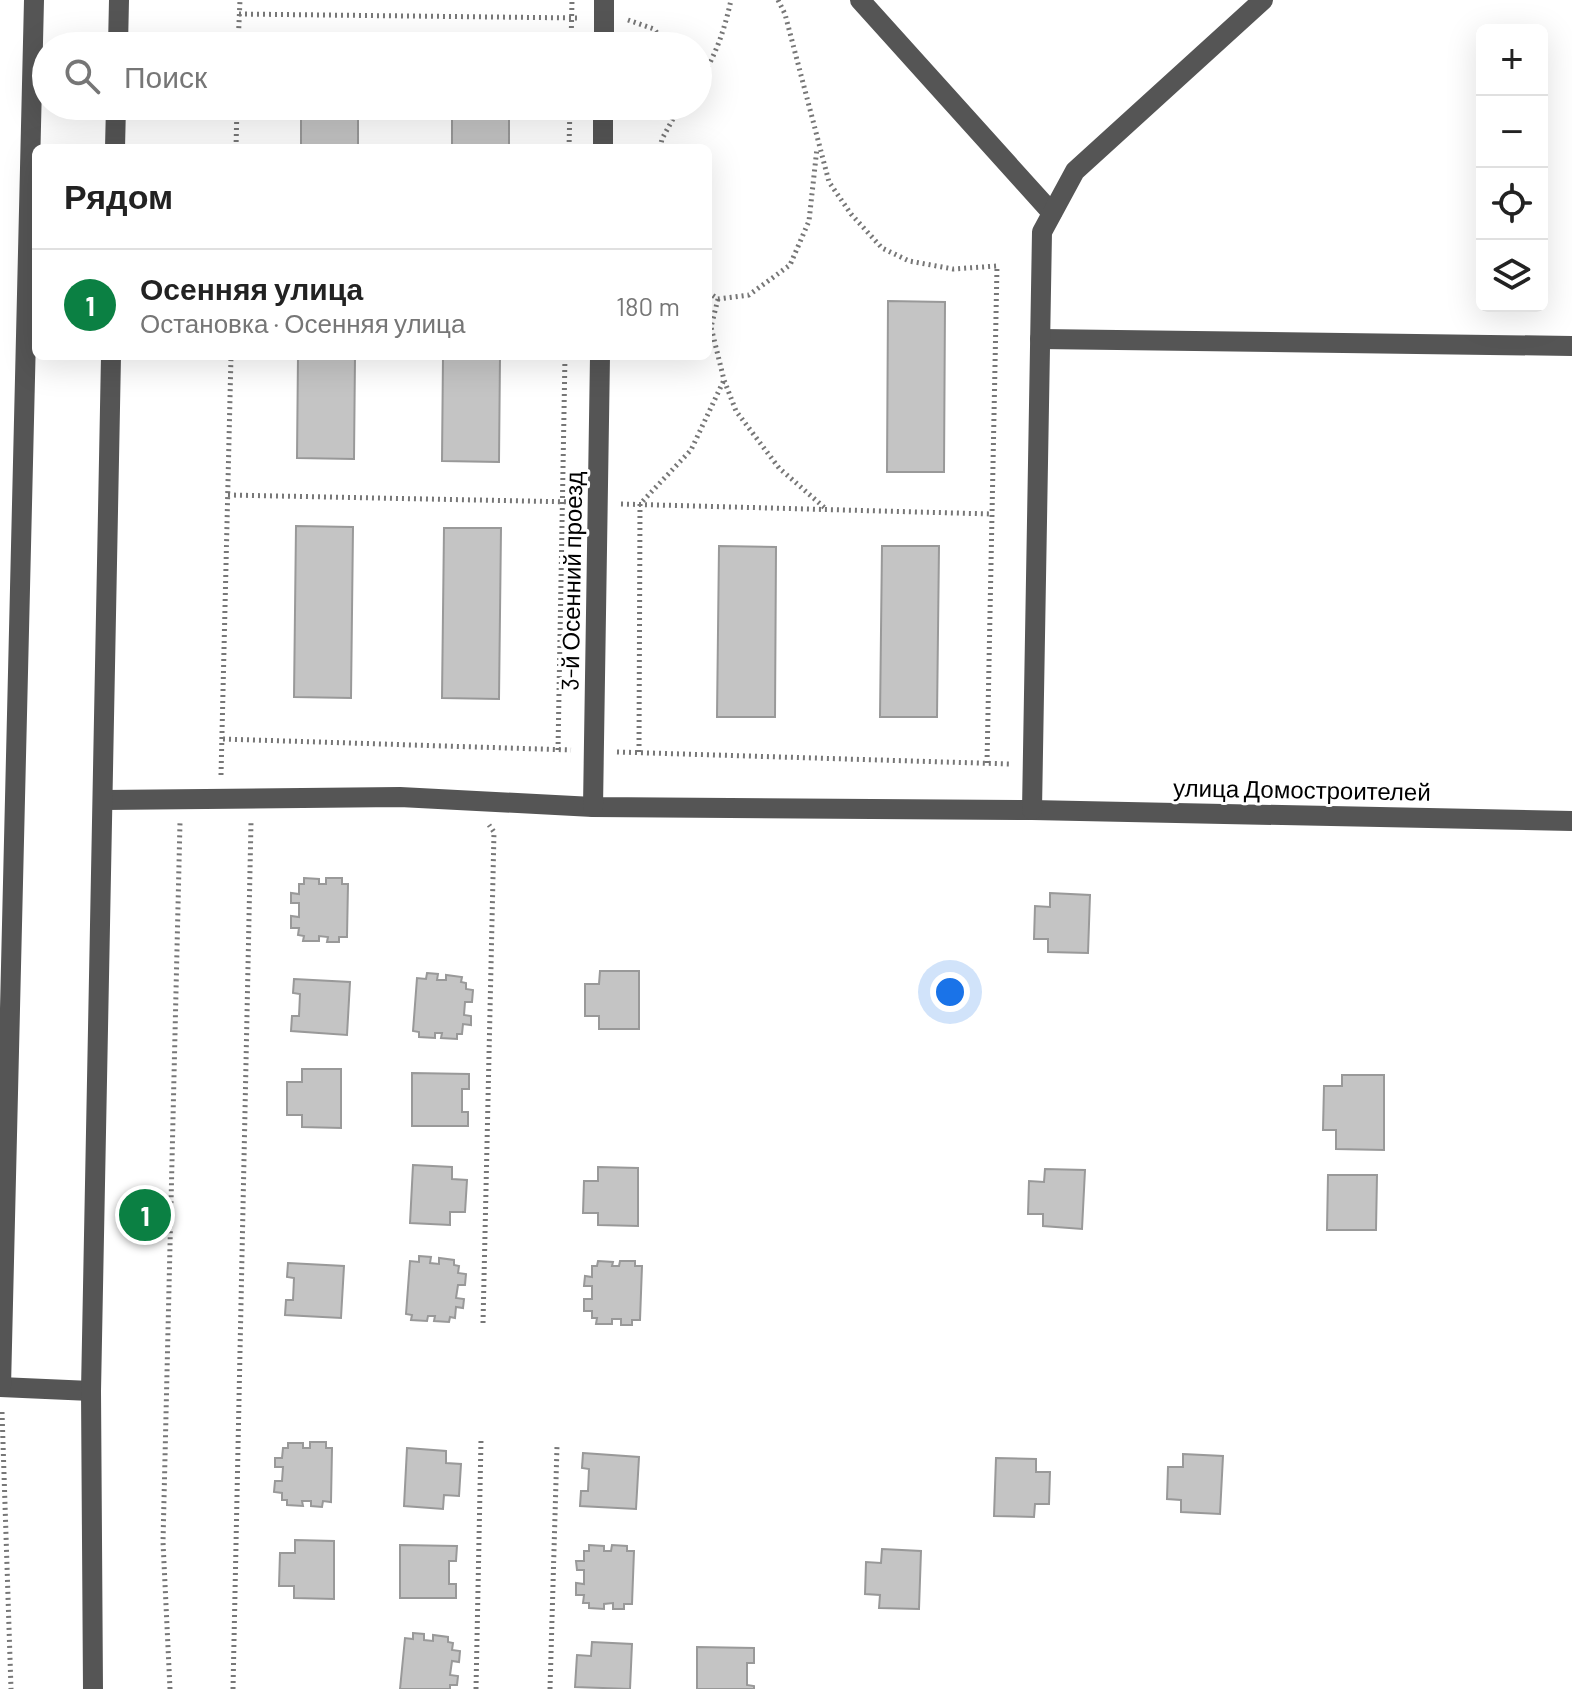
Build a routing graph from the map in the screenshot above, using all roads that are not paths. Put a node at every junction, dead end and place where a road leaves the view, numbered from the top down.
1 (34, 0) edge
2 (119, 0) edge
3 (860, 0) edge
4 (1263, 0) edge
5 (604, 9) edge
6 (33, 32) edge
7 (118, 32) edge
8 (604, 32) edge
9 (32, 82) edge
10 (116, 120) edge
11 (603, 120) edge
12 (115, 144) edge
13 (603, 144) edge
14 (1052, 213) junction
15 (1040, 339) junction
16 (1572, 346) edge
17 (111, 360) edge
18 (600, 360) edge
19 (104, 800) junction
20 (593, 807) junction
21 (1032, 810) junction
22 (1572, 821) edge
23 (0, 1387) edge
24 (91, 1391) junction
25 (93, 1689) edge

1 - 6 street
2 - 7 street
3 - 14 street
4 - 14 street
5 - 8 street
9 - 23 street
10 - 12 street
11 - 13 street
14 - 15 street
15 - 16 street
15 - 21 street
17 - 19 street
18 - 20 street, 3-й Осенний проезд
19 - 20 street, улица Домостроителей
19 - 24 street
20 - 21 street, улица Домостроителей
21 - 22 street, улица Домостроителей
23 - 24 street
24 - 25 street

